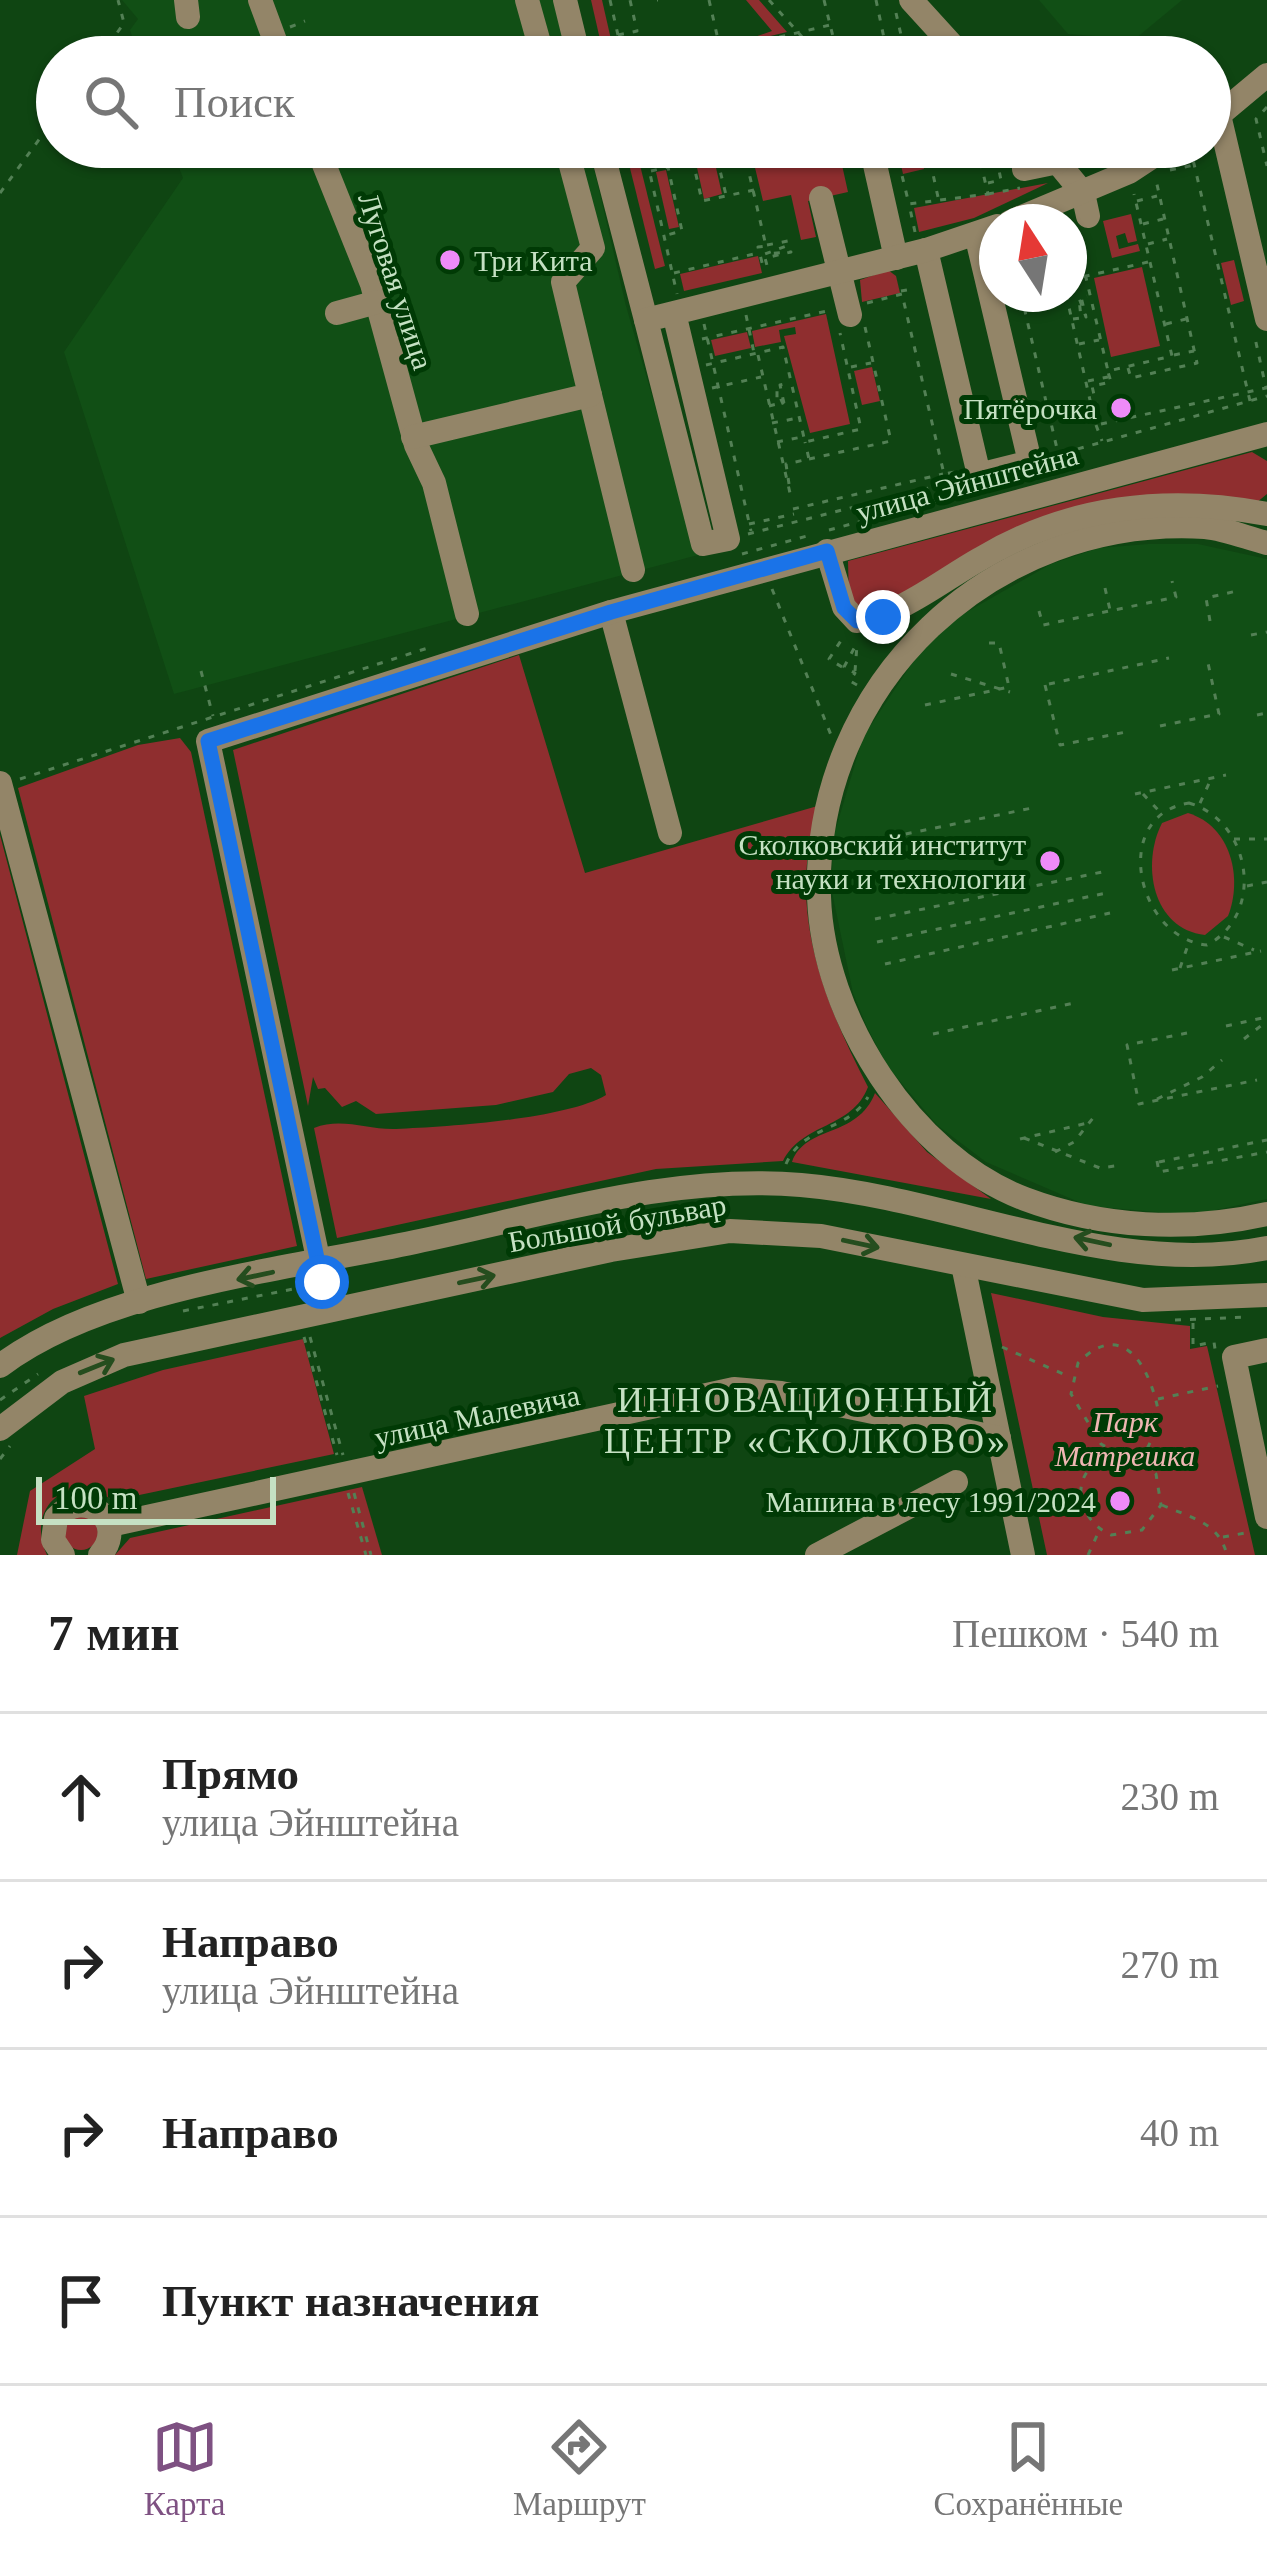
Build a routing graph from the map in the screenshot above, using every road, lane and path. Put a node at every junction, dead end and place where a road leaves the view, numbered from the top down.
1 (118, 0) edge
2 (247, 0) edge
3 (260, 0) edge
4 (527, 0) edge
5 (565, 0) edge
6 (610, 0) edge
7 (630, 0) edge
8 (718, 0) edge
9 (769, 0) edge
10 (824, 0) edge
11 (876, 0) edge
12 (892, 0) edge
13 (910, 0) edge
14 (710, 1) edge
15 (304, 21) dead end
16 (830, 25) junction
17 (270, 33) junction
18 (798, 33) junction
19 (618, 35) joint
20 (115, 36) edge
21 (264, 36) edge
22 (271, 36) edge
23 (536, 36) edge
24 (574, 36) edge
25 (718, 36) edge
26 (787, 36) edge
27 (801, 36) edge
28 (833, 36) edge
29 (884, 36) edge
30 (901, 36) edge
31 (943, 36) edge
32 (1267, 75) edge
33 (1231, 104) edge
34 (1267, 107) edge
35 (36, 144) edge
36 (1267, 166) edge
37 (325, 168) edge
38 (572, 168) edge
39 (615, 168) edge
40 (648, 168) edge
41 (663, 168) edge
42 (668, 168) edge
43 (694, 168) edge
44 (720, 168) edge
45 (748, 168) edge
46 (876, 168) edge
47 (900, 168) edge
48 (932, 168) edge
49 (982, 168) edge
50 (998, 168) edge
51 (1034, 168) edge
52 (1059, 168) edge
53 (1135, 168) edge
54 (1180, 168) edge
55 (1195, 168) edge
56 (1225, 168) edge
57 (649, 171) junction
58 (1129, 172) junction
59 (1022, 178) joint
60 (986, 184) junction
61 (753, 190) junction
62 (0, 193) edge
63 (988, 194) junction
64 (726, 196) junction
65 (1160, 196) junction
66 (938, 197) junction
67 (821, 198) dead end
68 (1136, 201) junction
69 (1080, 203) junction
70 (909, 204) junction
71 (1076, 204) edge
72 (1165, 219) junction
73 (1141, 224) junction
74 (979, 231) edge
75 (664, 236) junction
76 (1169, 239) junction
77 (921, 243) junction
78 (1146, 244) junction
79 (766, 245) junction
80 (760, 253) junction
81 (1150, 262) junction
82 (763, 265) dead end
83 (897, 265) junction
84 (769, 274) dead end
85 (832, 274) junction
86 (1087, 277) edge
87 (1087, 282) edge
88 (920, 287) dead end
89 (902, 293) junction
90 (742, 296) junction
91 (1090, 296) junction
92 (377, 302) junction
93 (1002, 312) edge
94 (1026, 312) edge
95 (1070, 312) edge
96 (337, 313) dead end
97 (674, 314) junction
98 (703, 318) dead end
99 (853, 318) junction
100 (1187, 319) junction
101 (646, 320) junction
102 (1072, 320) junction
103 (1165, 324) junction
104 (1258, 326) edge
105 (749, 329) junction
106 (708, 338) junction
107 (1101, 339) junction
108 (1236, 342) junction
109 (1077, 344) junction
110 (1194, 351) junction
111 (756, 353) junction
112 (1172, 356) junction
113 (713, 363) junction
114 (873, 363) junction
115 (1128, 366) junction
116 (848, 368) junction
117 (686, 369) junction
118 (1109, 373) junction
119 (763, 377) junction
120 (1086, 381) junction
121 (791, 382) junction
122 (719, 387) junction
123 (1267, 391) edge
124 (1248, 393) junction
125 (590, 395) junction
126 (1250, 401) junction
127 (767, 406) junction
128 (800, 417) junction
129 (951, 420) dead end
130 (771, 423) junction
131 (932, 424) junction
132 (861, 429) junction
133 (1267, 434) edge
134 (413, 436) junction
135 (805, 439) junction
136 (1102, 442) junction
137 (776, 443) junction
138 (866, 447) junction
139 (1058, 455) junction
140 (809, 459) junction
141 (1030, 462) junction
142 (977, 469) junction
143 (944, 474) junction
144 (788, 485) junction
145 (790, 493) dead end
146 (793, 509) junction
147 (1265, 510) edge
148 (796, 521) junction
149 (749, 524) junction
150 (738, 533) junction
151 (1267, 543) edge
152 (827, 551) junction
153 (990, 565) junction
154 (634, 570) dead end
155 (767, 578) dead end
156 (1172, 580) dead end
157 (1105, 588) dead end
158 (1240, 590) dead end
159 (1039, 611) dead end
160 (1110, 611) junction
161 (611, 612) junction
162 (467, 614) dead end
163 (1210, 621) dead end
164 (1267, 632) edge
165 (1251, 635) dead end
166 (840, 639) dead end
167 (985, 644) dead end
168 (1169, 658) dead end
169 (1208, 663) dead end
170 (844, 667) junction
171 (201, 671) dead end
172 (951, 674) dead end
173 (1009, 690) junction
174 (925, 704) dead end
175 (1267, 713) edge
176 (1257, 715) dead end
177 (213, 716) dead end
178 (1160, 725) dead end
179 (185, 726) dead end
180 (1126, 732) dead end
181 (838, 772) junction
182 (1226, 775) dead end
183 (1212, 777) junction
184 (6, 782) edge
185 (1199, 806) junction
186 (1037, 807) dead end
187 (1160, 812) junction
188 (670, 832) dead end
189 (891, 837) dead end
190 (1234, 839) junction
191 (1267, 839) edge
192 (1246, 840) junction
193 (1239, 855) junction
194 (1102, 872) dead end
195 (1267, 882) edge
196 (1245, 886) junction
197 (1106, 893) dead end
198 (1110, 913) dead end
199 (875, 919) dead end
200 (1222, 936) junction
201 (877, 942) dead end
202 (1188, 943) junction
203 (885, 964) dead end
204 (1180, 968) junction
205 (1172, 970) dead end
206 (1073, 1004) dead end
207 (1267, 1019) edge
208 (1226, 1026) dead end
209 (933, 1034) dead end
210 (1187, 1034) dead end
211 (1244, 1039) dead end
212 (1222, 1060) dead end
213 (1257, 1080) dead end
214 (872, 1088) dead end
215 (1146, 1103) junction
216 (1267, 1140) edge
217 (1251, 1143) junction
218 (1267, 1152) edge
219 (1053, 1153) junction
220 (1253, 1155) junction
221 (1174, 1159) junction
222 (786, 1165) dead end
223 (1114, 1166) dead end
224 (1177, 1172) junction
225 (1267, 1214) edge
226 (1267, 1248) edge
227 (963, 1265) junction
228 (314, 1274) junction
229 (294, 1281) dead end
230 (296, 1288) junction
231 (1267, 1295) edge
232 (298, 1298) dead end
233 (139, 1302) junction
234 (1267, 1313) edge
235 (170, 1314) dead end
236 (327, 1320) junction
237 (1164, 1320) dead end
238 (1193, 1322) junction
239 (1000, 1346) dead end
240 (1214, 1348) dead end
241 (1267, 1350) edge
242 (0, 1366) edge
243 (1072, 1378) junction
244 (1222, 1385) dead end
245 (1156, 1400) junction
246 (8, 1434) edge
247 (999, 1438) junction
248 (1118, 1454) junction
249 (1133, 1455) junction
250 (0, 1459) edge
251 (346, 1480) junction
252 (956, 1482) dead end
253 (1079, 1494) junction
254 (1032, 1501) dead end
255 (1161, 1505) junction
256 (1267, 1517) edge
257 (110, 1525) junction
258 (1100, 1530) junction
259 (63, 1555) edge
260 (100, 1555) edge
261 (368, 1555) edge
262 (817, 1555) edge
263 (1023, 1555) edge
264 (1088, 1555) edge
265 (1227, 1555) edge

1 - 20 path
2 - 17 street
3 - 17 street
4 - 23 street
5 - 24 street
6 - 19 path
7 - 19 path
8 - 14 path
9 - 18 path
10 - 16 path
11 - 29 path
12 - 30 path
13 - 31 street
14 - 25 path
15 - 17 path
16 - 18 path
16 - 28 path
17 - 21 path
17 - 22 street
18 - 26 path
18 - 27 path
32 - 33 street
34 - 36 path
35 - 62 path
37 - 92 street, Луговая улица
38 - 125 street
39 - 101 street
40 - 57 path
41 - 57 path
42 - 75 path
43 - 64 path
44 - 64 path
45 - 61 path
46 - 83 street
47 - 70 path
48 - 66 path
49 - 60 path
50 - 60 path
51 - 59 street
52 - 69 street
53 - 58 street
54 - 65 path
55 - 108 path
56 - 104 street
57 - 75 path
58 - 68 path
58 - 69 street
59 - 63 path
60 - 63 path
61 - 64 path
61 - 79 path
63 - 66 path
65 - 68 path
65 - 72 path
66 - 70 path
67 - 85 street
68 - 73 path
69 - 71 street
70 - 77 path
72 - 73 path
72 - 76 path
73 - 78 path
74 - 77 street
75 - 80 path
76 - 78 path
76 - 100 path
77 - 83 street
77 - 142 street
78 - 81 path
79 - 80 path
79 - 84 path
80 - 82 path
81 - 86 path
81 - 103 path
83 - 85 street
83 - 89 path
85 - 90 street
85 - 99 street
85 - 105 path
87 - 91 path
88 - 89 path
89 - 99 path
89 - 131 path
90 - 97 street
90 - 105 path
91 - 102 path
91 - 107 path
92 - 96 street
92 - 134 street, Луговая улица
93 - 141 street
94 - 139 path
95 - 102 path
97 - 101 street
97 - 117 street
98 - 106 path
99 - 114 path
99 - 116 path
100 - 103 path
100 - 110 path
101 - 150 street
102 - 109 path
103 - 112 path
104 - 108 path
104 - 123 path
105 - 106 path
105 - 111 path
106 - 113 path
106 - 117 path
107 - 109 path
107 - 118 path
108 - 124 path
109 - 120 path
110 - 112 path
110 - 115 path
111 - 113 path
111 - 119 path
111 - 121 path
112 - 115 path
113 - 117 path
113 - 122 path
114 - 116 path
114 - 138 path
115 - 118 path
116 - 132 path
117 - 122 path
117 - 150 street
118 - 120 path
118 - 120 path
119 - 122 path
119 - 127 path
121 - 127 path
121 - 128 path
122 - 149 path
123 - 124 path
123 - 126 path
124 - 126 path
124 - 136 path
125 - 134 street
125 - 154 street
126 - 136 path
127 - 130 path
128 - 130 path
128 - 135 path
129 - 131 path
130 - 137 path
131 - 143 path
132 - 135 path
132 - 138 path
133 - 152 street, улица Эйнштейна
134 - 162 street, Луговая улица
135 - 137 path
135 - 140 path
136 - 139 path
137 - 144 path
138 - 140 path
139 - 141 path
140 - 144 path
141 - 142 street
142 - 143 path
142 - 148 path
143 - 146 path
144 - 145 path
146 - 148 path
146 - 149 path
147 - 153 street
148 - 150 path
149 - 150 path
149 - 150 path
151 - 153 street
152 - 153 street
152 - 161 street, улица Эйнштейна
153 - 181 street
155 - 181 path
156 - 160 path
157 - 160 path
158 - 163 path
159 - 160 path
161 - 188 street
161 - 228 street, улица Эйнштейна
164 - 165 path
166 - 170 path
167 - 173 path
168 - 180 path
169 - 178 path
170 - 170 path
171 - 177 path
172 - 173 path
173 - 174 path
175 - 176 path
179 - 184 path
181 - 225 street
182 - 183 path
183 - 185 path
183 - 187 path
184 - 233 street
185 - 187 path
185 - 190 path
186 - 189 path
187 - 202 path
190 - 192 path
190 - 193 path
191 - 192 path
192 - 193 path
193 - 196 path
194 - 199 path
195 - 196 path
196 - 200 path
197 - 201 path
198 - 203 path
200 - 202 path
200 - 204 path
202 - 204 path
204 - 205 path
206 - 209 path
207 - 208 path
207 - 211 path
210 - 215 path
212 - 215 path
213 - 215 path
214 - 222 path
216 - 217 path
217 - 220 path
217 - 221 path
218 - 220 path
219 - 219 path
219 - 223 path
220 - 224 path
221 - 224 path
221 - 224 path
226 -> 228 street, Большой бульвар
227 - 231 street, Большой бульвар
236 -> 227 street, Большой бульвар
227 - 247 street
228 - 230 path
228 -> 233 street, Большой бульвар
228 - 236 street, улица Эйнштейна
229 - 230 path
230 - 232 path
230 - 235 path
233 - 242 street, Большой бульвар
234 - 238 path
246 -> 236 street, Большой бульвар
236 - 251 path
237 - 238 path
238 - 240 path
239 - 243 path
241 - 256 street
243 - 245 path
243 - 248 path
244 - 245 path
245 - 249 path
246 - 250 path
247 - 251 street, улица Малевича
247 - 263 street
248 - 249 path
248 - 253 path
249 - 255 path
251 - 257 street, улица Малевича
251 - 261 path
252 - 262 street
253 - 254 path
253 - 258 path
255 - 258 path
255 - 265 path
257 - 259 street
257 - 260 street
258 - 264 path

